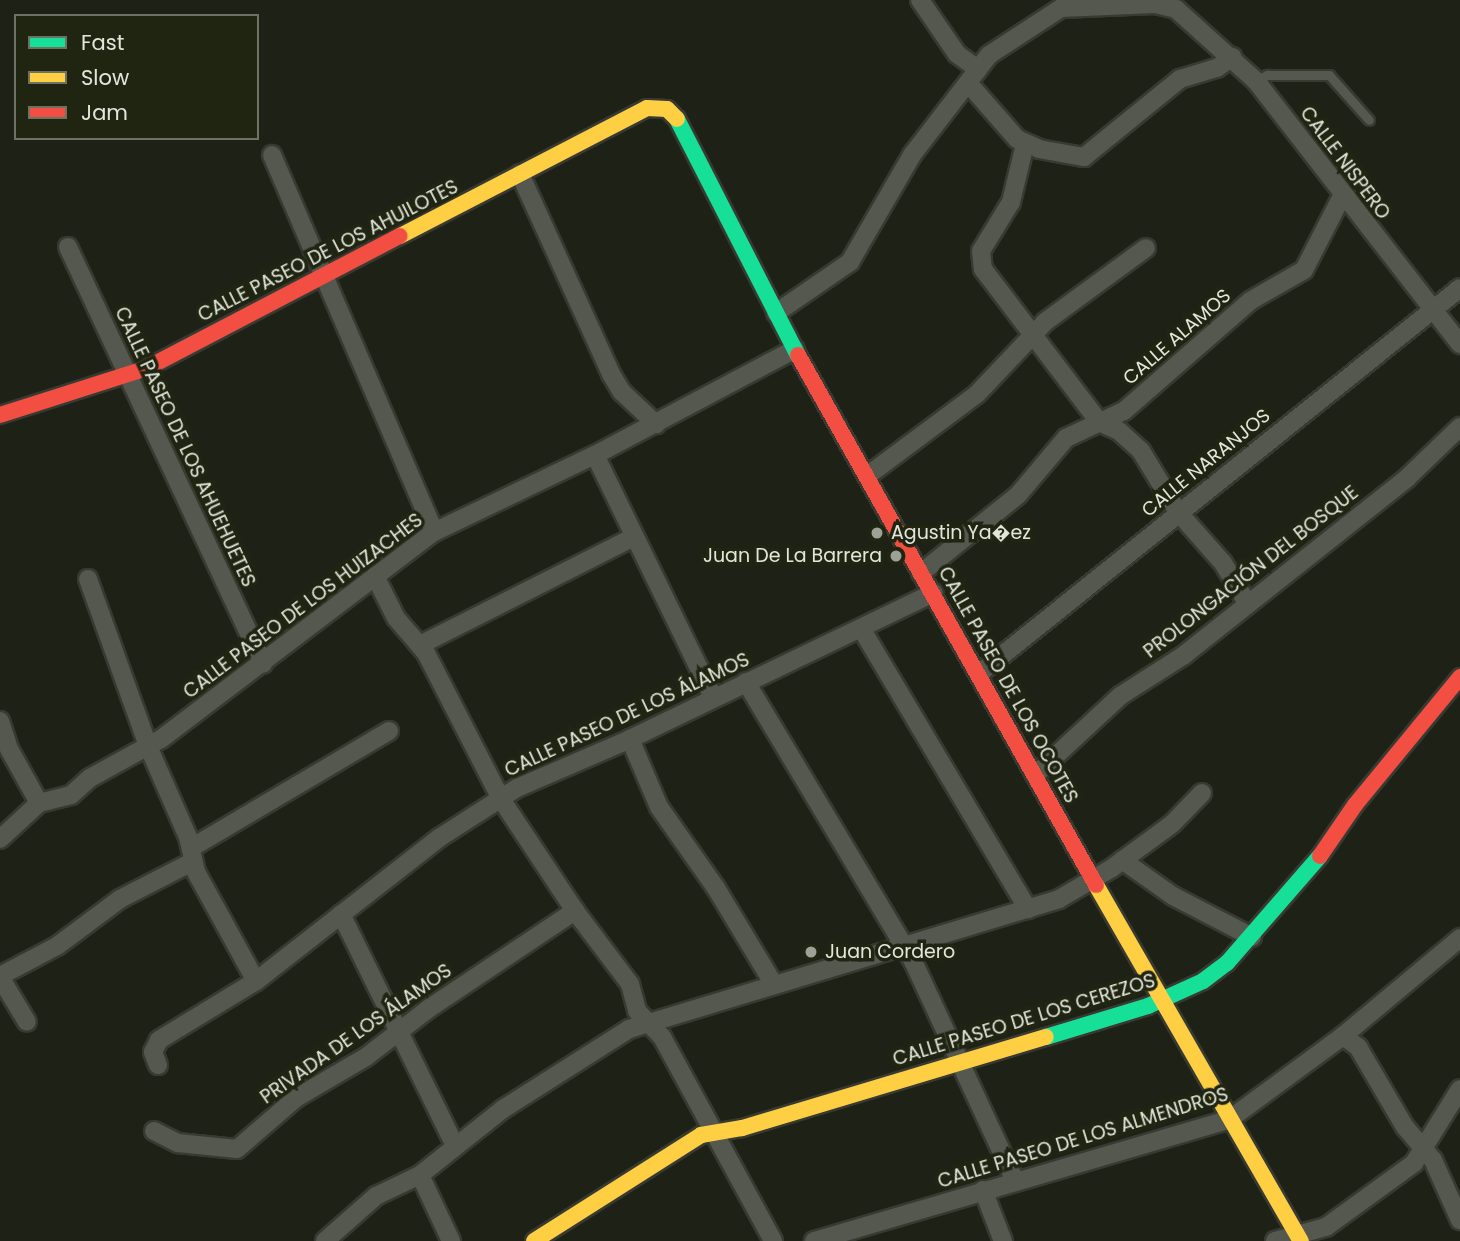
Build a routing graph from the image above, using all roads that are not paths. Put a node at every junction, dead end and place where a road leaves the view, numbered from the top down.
1 (920, 0) edge
2 (1166, 2) edge
3 (1063, 4) edge
4 (1232, 57) junction
5 (974, 77) junction
6 (1256, 81) junction
7 (667, 109) joint
8 (1369, 120) dead end
9 (1025, 144) junction
10 (272, 155) dead end
11 (520, 174) junction
12 (1343, 194) junction
13 (68, 247) dead end
14 (1146, 248) dead end
15 (324, 277) junction
16 (1460, 288) edge
17 (1433, 309) junction
18 (776, 313) junction
19 (1032, 334) junction
20 (1460, 344) edge
21 (795, 349) junction
22 (129, 376) junction
23 (0, 415) edge
24 (1099, 422) junction
25 (656, 424) junction
26 (1460, 427) edge
27 (595, 455) junction
28 (867, 476) junction
29 (1178, 512) junction
30 (434, 532) junction
31 (635, 537) junction
32 (921, 573) junction
33 (375, 576) junction
34 (88, 579) dead end
35 (934, 593) junction
36 (1246, 601) junction
37 (861, 628) junction
38 (420, 645) junction
39 (263, 664) junction
40 (980, 673) junction
41 (746, 682) junction
42 (1459, 682) edge
43 (713, 697) junction
44 (0, 721) edge
45 (389, 731) dead end
46 (630, 739) junction
47 (148, 746) junction
48 (1035, 775) junction
49 (1202, 793) dead end
50 (501, 799) junction
51 (39, 803) junction
52 (0, 839) edge
53 (192, 855) junction
54 (1122, 860) junction
55 (1094, 881) junction
56 (1028, 909) junction
57 (575, 911) junction
58 (341, 914) junction
59 (1252, 937) junction
60 (1460, 938) edge
61 (902, 947) junction
62 (0, 976) edge
63 (256, 981) junction
64 (773, 983) junction
65 (1161, 1001) junction
66 (647, 1021) junction
67 (27, 1022) dead end
68 (397, 1034) junction
69 (1343, 1036) junction
70 (961, 1063) junction
71 (158, 1066) dead end
72 (1460, 1089) edge
73 (1230, 1119) junction
74 (154, 1131) dead end
75 (717, 1132) junction
76 (455, 1146) junction
77 (1425, 1149) junction
78 (420, 1175) junction
79 (1015, 1181) junction
80 (983, 1190) junction
81 (1460, 1220) edge
82 (1300, 1239) edge
83 (325, 1241) edge
84 (451, 1241) edge
85 (534, 1241) edge
86 (772, 1241) edge
87 (814, 1241) edge
88 (1003, 1241) edge
89 (1275, 1241) edge

1 - 5 street
2 - 3 street
2 - 4 street, CALLE NISPERO
3 - 5 street
4 - 6 street, CALLE NISPERO
4 - 9 street
5 - 9 street
5 - 18 street
6 - 8 lane
6 - 12 street, CALLE NISPERO
7 - 11 street, CALLE PASEO DE LOS AHUILOTES
7 - 18 street, CALLE PASEO DE LOS OCOTES
9 - 19 street
10 - 15 street
11 - 15 street, CALLE PASEO DE LOS AHUILOTES
11 - 25 street
12 - 17 street, CALLE NISPERO
12 - 24 street, CALLE ALAMOS
13 - 22 street, CALLE PASEO DE LOS AHUEHUETES
14 - 19 street
15 - 22 street, CALLE PASEO DE LOS AHUILOTES
15 - 30 street
16 - 17 street, CALLE NARANJOS
17 - 20 street, CALLE NISPERO
17 - 29 street, CALLE NARANJOS
18 - 21 street, CALLE PASEO DE LOS OCOTES
19 - 24 street
19 - 28 street
21 - 25 street, CALLE PASEO DE LOS HUIZACHES
21 - 28 street, CALLE PASEO DE LOS OCOTES
22 - 23 street, CALLE PASEO DE LOS AHUILOTES
22 - 39 street, CALLE PASEO DE LOS AHUEHUETES
24 - 29 street
24 - 32 street, CALLE ALAMOS
25 - 27 street, CALLE PASEO DE LOS HUIZACHES
26 - 36 street, PROLONGACIÓN DEL BOSQUE
27 - 30 street, CALLE PASEO DE LOS HUIZACHES
27 - 31 street
28 - 32 street, CALLE PASEO DE LOS OCOTES
29 - 36 street
29 - 40 street, CALLE NARANJOS
30 - 33 street, CALLE PASEO DE LOS HUIZACHES
31 - 38 street
31 - 43 street
32 - 35 street, CALLE PASEO DE LOS OCOTES
33 - 38 street
33 - 39 street, CALLE PASEO DE LOS HUIZACHES
34 - 47 street
35 - 37 street, CALLE PASEO DE LOS ÁLAMOS
35 - 40 street, CALLE PASEO DE LOS OCOTES
36 - 48 street, PROLONGACIÓN DEL BOSQUE
37 - 41 street, CALLE PASEO DE LOS ÁLAMOS
37 - 56 street
38 - 50 street
39 - 47 street, CALLE PASEO DE LOS HUIZACHES
40 - 48 street, CALLE PASEO DE LOS OCOTES
41 - 43 street, CALLE PASEO DE LOS ÁLAMOS
41 - 61 street
42 - 59 street, CALLE PASEO DE LOS CEREZOS
43 - 46 street, CALLE PASEO DE LOS ÁLAMOS
44 - 51 street
45 - 53 street
46 - 50 street, CALLE PASEO DE LOS ÁLAMOS
46 - 64 street
47 - 51 street, CALLE PASEO DE LOS HUIZACHES
47 - 53 street
48 - 55 street, CALLE PASEO DE LOS OCOTES
49 - 54 street
50 - 57 street
50 - 58 street, CALLE PASEO DE LOS ÁLAMOS
51 - 52 street, CALLE PASEO DE LOS HUIZACHES
53 - 62 street
53 - 63 street
54 - 55 street
54 - 59 street
55 - 56 street
55 - 65 street, CALLE PASEO DE LOS OCOTES
56 - 61 street
57 - 66 street
57 - 68 street, PRIVADA DE LOS ÁLAMOS
58 - 63 street, CALLE PASEO DE LOS ÁLAMOS
58 - 68 street
59 - 65 street, CALLE PASEO DE LOS CEREZOS
60 - 69 street, CALLE PASEO DE LOS ALMENDROS
61 - 64 street
61 - 70 street
62 - 67 street
63 - 71 street, CALLE PASEO DE LOS ÁLAMOS
64 - 66 street
65 - 70 street, CALLE PASEO DE LOS CEREZOS
65 - 73 street, CALLE PASEO DE LOS OCOTES
66 - 75 street
66 - 76 street
68 - 74 street, PRIVADA DE LOS ÁLAMOS
68 - 76 street
69 - 73 street, CALLE PASEO DE LOS ALMENDROS
69 - 77 street
70 - 75 street, CALLE PASEO DE LOS CEREZOS
70 - 79 street
72 - 77 street
73 - 79 street, CALLE PASEO DE LOS ALMENDROS
73 - 82 street, CALLE PASEO DE LOS OCOTES
75 - 85 street, CALLE PASEO DE LOS CEREZOS
75 - 86 street
76 - 78 street
77 - 81 street
77 - 82 street
78 - 83 street
78 - 84 street
79 - 80 street, CALLE PASEO DE LOS ALMENDROS
80 - 87 street, CALLE PASEO DE LOS ALMENDROS
80 - 88 street
82 - 89 street

